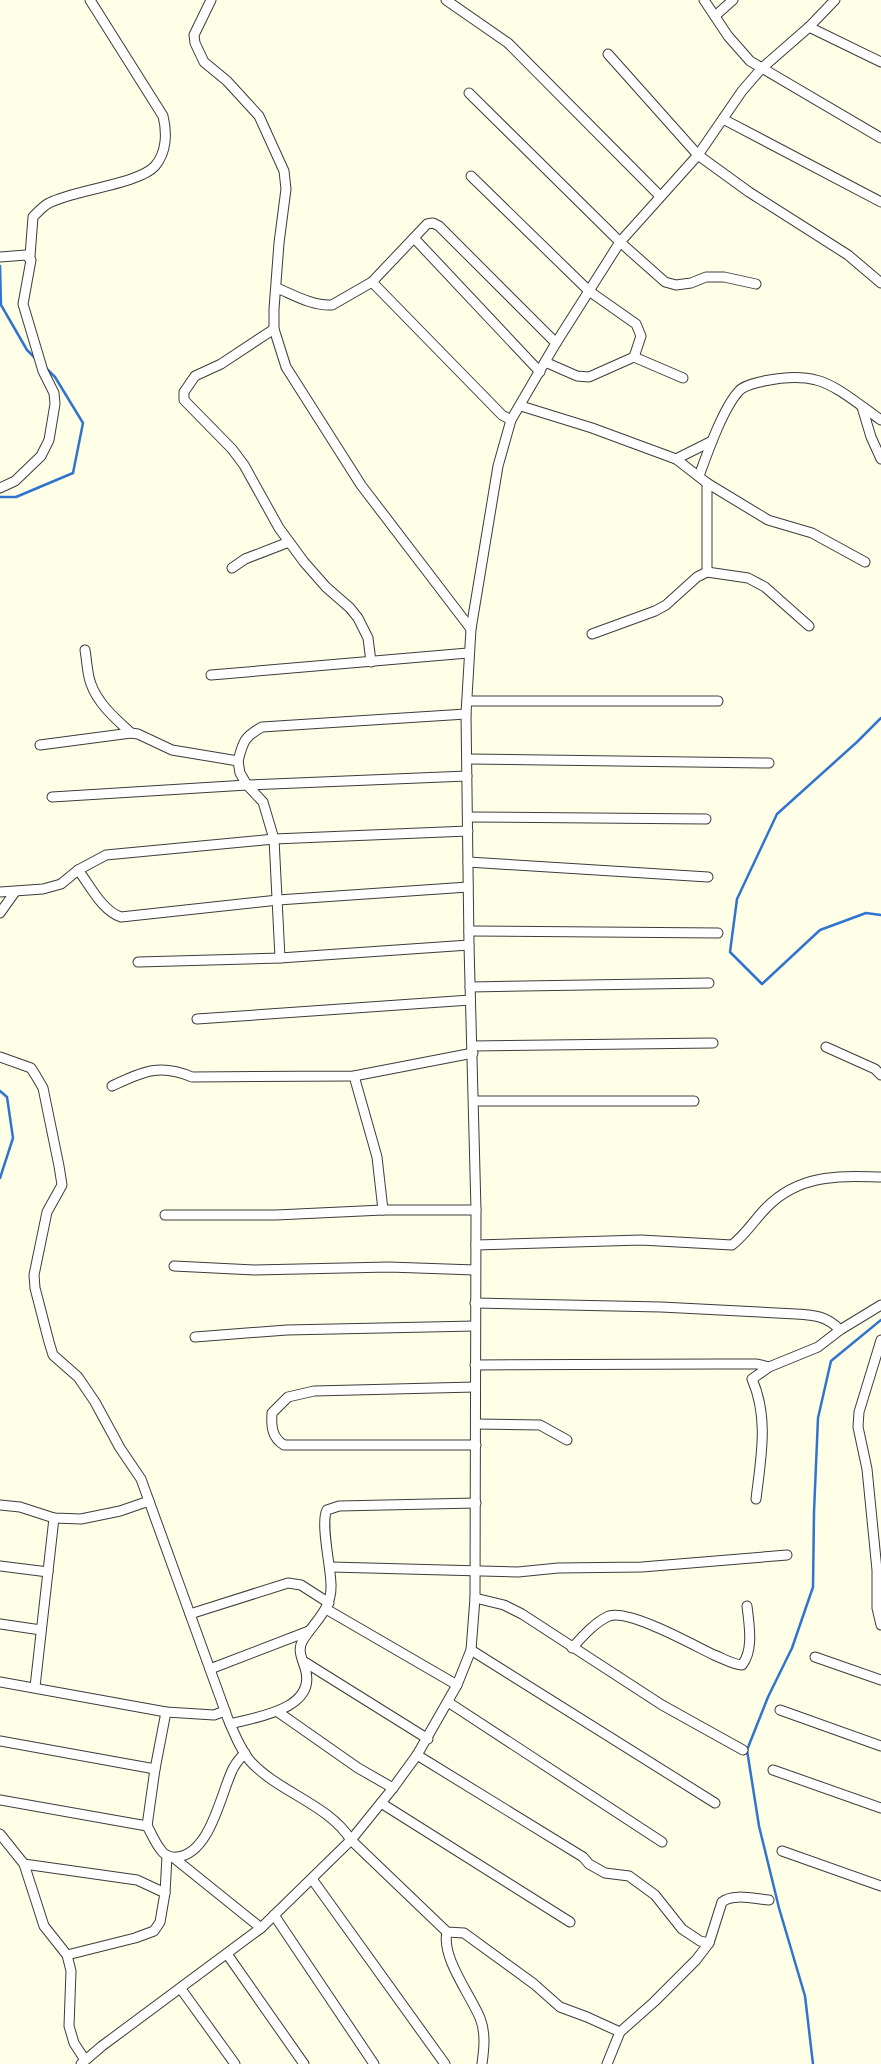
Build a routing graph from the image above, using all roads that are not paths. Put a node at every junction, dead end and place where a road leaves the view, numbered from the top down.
1 (90, 0) edge
2 (212, 0) edge
3 (446, 0) edge
4 (704, 0) edge
5 (733, 0) edge
6 (835, 0) edge
7 (715, 16) junction
8 (809, 27) junction
9 (608, 54) dead end
10 (881, 62) edge
11 (762, 68) junction
12 (469, 93) dead end
13 (723, 119) junction
14 (881, 138) edge
15 (698, 155) junction
16 (471, 176) dead end
17 (660, 196) junction
18 (881, 202) edge
19 (414, 238) junction
20 (620, 242) junction
21 (28, 256) junction
22 (0, 257) edge
23 (372, 282) junction
24 (881, 283) edge
25 (756, 284) dead end
26 (277, 288) junction
27 (589, 292) junction
28 (274, 329) junction
29 (556, 343) junction
30 (634, 357) junction
31 (545, 362) junction
32 (540, 372) junction
33 (682, 378) dead end
34 (521, 406) junction
35 (862, 407) junction
36 (511, 420) junction
37 (881, 420) edge
38 (712, 441) junction
39 (676, 459) junction
40 (881, 459) edge
41 (699, 476) junction
42 (707, 483) junction
43 (0, 488) edge
44 (289, 542) junction
45 (865, 562) dead end
46 (232, 568) dead end
47 (707, 572) junction
48 (809, 626) dead end
49 (471, 629) junction
50 (592, 634) dead end
51 (85, 650) dead end
52 (468, 653) junction
53 (371, 662) junction
54 (211, 675) dead end
55 (467, 701) junction
56 (718, 701) dead end
57 (466, 714) junction
58 (131, 733) junction
59 (40, 745) dead end
60 (468, 759) junction
61 (238, 761) junction
62 (769, 763) dead end
63 (467, 776) junction
64 (247, 785) junction
65 (52, 797) dead end
66 (468, 817) junction
67 (706, 819) dead end
68 (468, 831) junction
69 (274, 839) junction
70 (468, 862) junction
71 (78, 870) junction
72 (708, 877) dead end
73 (468, 887) junction
74 (0, 892) edge
75 (15, 892) junction
76 (278, 900) junction
77 (0, 913) edge
78 (469, 931) junction
79 (718, 933) dead end
80 (469, 945) junction
81 (280, 958) junction
82 (138, 962) dead end
83 (709, 983) dead end
84 (470, 987) junction
85 (470, 1000) junction
86 (197, 1019) dead end
87 (713, 1043) dead end
88 (826, 1046) dead end
89 (473, 1049) junction
90 (0, 1058) edge
91 (881, 1074) edge
92 (354, 1076) junction
93 (112, 1086) dead end
94 (474, 1101) junction
95 (694, 1101) dead end
96 (881, 1177) edge
97 (383, 1210) junction
98 (476, 1210) junction
99 (165, 1215) dead end
100 (476, 1245) junction
101 (174, 1266) dead end
102 (475, 1270) junction
103 (475, 1303) junction
104 (881, 1305) edge
105 (475, 1326) junction
106 (840, 1330) junction
107 (195, 1337) dead end
108 (881, 1340) edge
109 (475, 1365) junction
110 (769, 1367) junction
111 (475, 1386) junction
112 (476, 1424) junction
113 (567, 1440) dead end
114 (476, 1445) junction
115 (756, 1498) dead end
116 (149, 1501) junction
117 (476, 1503) junction
118 (0, 1505) edge
119 (54, 1518) junction
120 (786, 1556) dead end
121 (0, 1566) edge
122 (331, 1567) junction
123 (475, 1570) junction
124 (48, 1572) junction
125 (475, 1598) junction
126 (328, 1606) junction
127 (746, 1606) dead end
128 (190, 1614) junction
129 (0, 1624) edge
130 (881, 1625) edge
131 (41, 1630) junction
132 (311, 1630) junction
133 (572, 1648) junction
134 (471, 1650) junction
135 (815, 1657) dead end
136 (303, 1661) junction
137 (210, 1669) junction
138 (881, 1680) edge
139 (0, 1682) edge
140 (457, 1685) junction
141 (35, 1687) junction
142 (448, 1702) junction
143 (780, 1710) dead end
144 (225, 1711) junction
145 (166, 1712) junction
146 (278, 1712) junction
147 (230, 1724) junction
148 (428, 1739) junction
149 (0, 1741) edge
150 (881, 1746) edge
151 (743, 1750) dead end
152 (244, 1753) junction
153 (417, 1755) junction
154 (155, 1769) junction
155 (773, 1770) dead end
156 (393, 1788) junction
157 (0, 1800) edge
158 (381, 1803) junction
159 (715, 1803) dead end
160 (881, 1808) edge
161 (147, 1826) junction
162 (0, 1834) edge
163 (351, 1840) junction
164 (662, 1842) dead end
165 (782, 1851) dead end
166 (171, 1857) junction
167 (24, 1864) junction
168 (312, 1879) junction
169 (881, 1886) edge
170 (165, 1892) junction
171 (769, 1900) dead end
172 (274, 1915) junction
173 (570, 1922) dead end
174 (261, 1928) junction
175 (447, 1932) junction
176 (709, 1942) junction
177 (227, 1954) junction
178 (67, 1955) junction
179 (181, 1989) junction
180 (620, 2032) junction
181 (83, 2062) edge
182 (235, 2064) edge
183 (304, 2064) edge
184 (374, 2064) edge
185 (444, 2064) edge
186 (482, 2064) edge
187 (608, 2064) edge

1 - 21 street
2 - 26 street
3 - 17 street
4 - 7 street
5 - 7 street
6 - 8 street
7 - 11 street
8 - 10 street
8 - 11 street
9 - 15 street
11 - 13 street
11 - 14 street
12 - 20 street
13 - 15 street
13 - 18 street
15 - 17 street
15 - 24 street
16 - 27 street
17 - 20 street
19 - 23 street
19 - 29 street
19 - 32 street
20 - 25 street
20 - 27 street
21 - 22 street
21 - 43 street
23 - 26 street
23 - 36 street
26 - 28 street
27 - 29 street
27 - 30 street
28 - 44 street
28 - 49 street
29 - 31 street
30 - 31 street
30 - 33 street
31 - 32 street
32 - 34 street
34 - 36 street
34 - 39 street
35 - 37 street
35 - 38 street
35 - 40 street
36 - 49 street
38 - 39 street
38 - 41 street
39 - 41 street
41 - 42 street
42 - 45 street
42 - 47 street
44 - 46 street
44 - 53 street
47 - 48 street
47 - 50 street
49 - 52 street
51 - 58 street
52 - 53 street
52 - 55 street
53 - 54 street
55 - 56 street
55 - 57 street
57 - 60 street
57 - 61 street
58 - 59 street
58 - 61 street
60 - 62 street
60 - 63 street
61 - 64 street
63 - 64 street
63 - 66 street
64 - 65 street
64 - 69 street
66 - 67 street
66 - 68 street
68 - 69 street
68 - 70 street
69 - 71 street
69 - 76 street
70 - 72 street
70 - 73 street
71 - 75 street
71 - 76 street
73 - 76 street
73 - 78 street
74 - 75 street
75 - 77 street
76 - 81 street
78 - 79 street
78 - 80 street
80 - 81 street
80 - 84 street
81 - 82 street
83 - 84 street
84 - 85 street
85 - 86 street
85 - 89 street
87 - 89 street
88 - 91 street
89 - 92 street
89 - 94 street
90 - 116 street
92 - 93 street
92 - 97 street
94 - 95 street
94 - 98 street
96 - 100 street
97 - 98 street
97 - 99 street
98 - 100 street
100 - 102 street
101 - 102 street
102 - 103 street
103 - 105 street
103 - 106 street
104 - 106 street
105 - 107 street
105 - 109 street
106 - 110 street
108 - 130 street
109 - 110 street
109 - 111 street
110 - 115 street
111 - 112 street
111 - 114 street
112 - 113 street
112 - 114 street
114 - 117 street
116 - 119 street
116 - 128 street
117 - 122 street
117 - 123 street
118 - 119 street
119 - 124 street
120 - 123 street
121 - 124 street
122 - 123 street
122 - 126 street
123 - 125 street
124 - 131 street
125 - 133 street
125 - 134 street
126 - 128 street
126 - 132 street
126 - 140 street
127 - 133 street
128 - 137 street
129 - 131 street
131 - 141 street
132 - 136 street
132 - 137 street
133 - 151 street
134 - 140 street
134 - 159 street
135 - 138 street
136 - 146 street
136 - 148 street
137 - 144 street
139 - 141 street
140 - 142 street
141 - 145 street
142 - 148 street
142 - 164 street
143 - 150 street
144 - 145 street
144 - 147 street
145 - 154 street
146 - 147 street
146 - 156 street
147 - 152 street
148 - 153 street
149 - 154 street
152 - 163 street
152 - 166 street
153 - 156 street
153 - 176 street
154 - 161 street
155 - 160 street
156 - 158 street
157 - 161 street
158 - 163 street
158 - 173 street
161 - 166 street
162 - 167 street
163 - 168 street
163 - 175 street
165 - 169 street
166 - 170 street
166 - 174 street
167 - 170 street
167 - 178 street
168 - 172 street
168 - 185 street
170 - 178 street
171 - 176 street
172 - 174 street
172 - 184 street
174 - 177 street
175 - 180 street
175 - 186 street
176 - 180 street
177 - 179 street
177 - 183 street
178 - 181 street
179 - 181 street
179 - 182 street
180 - 187 street

